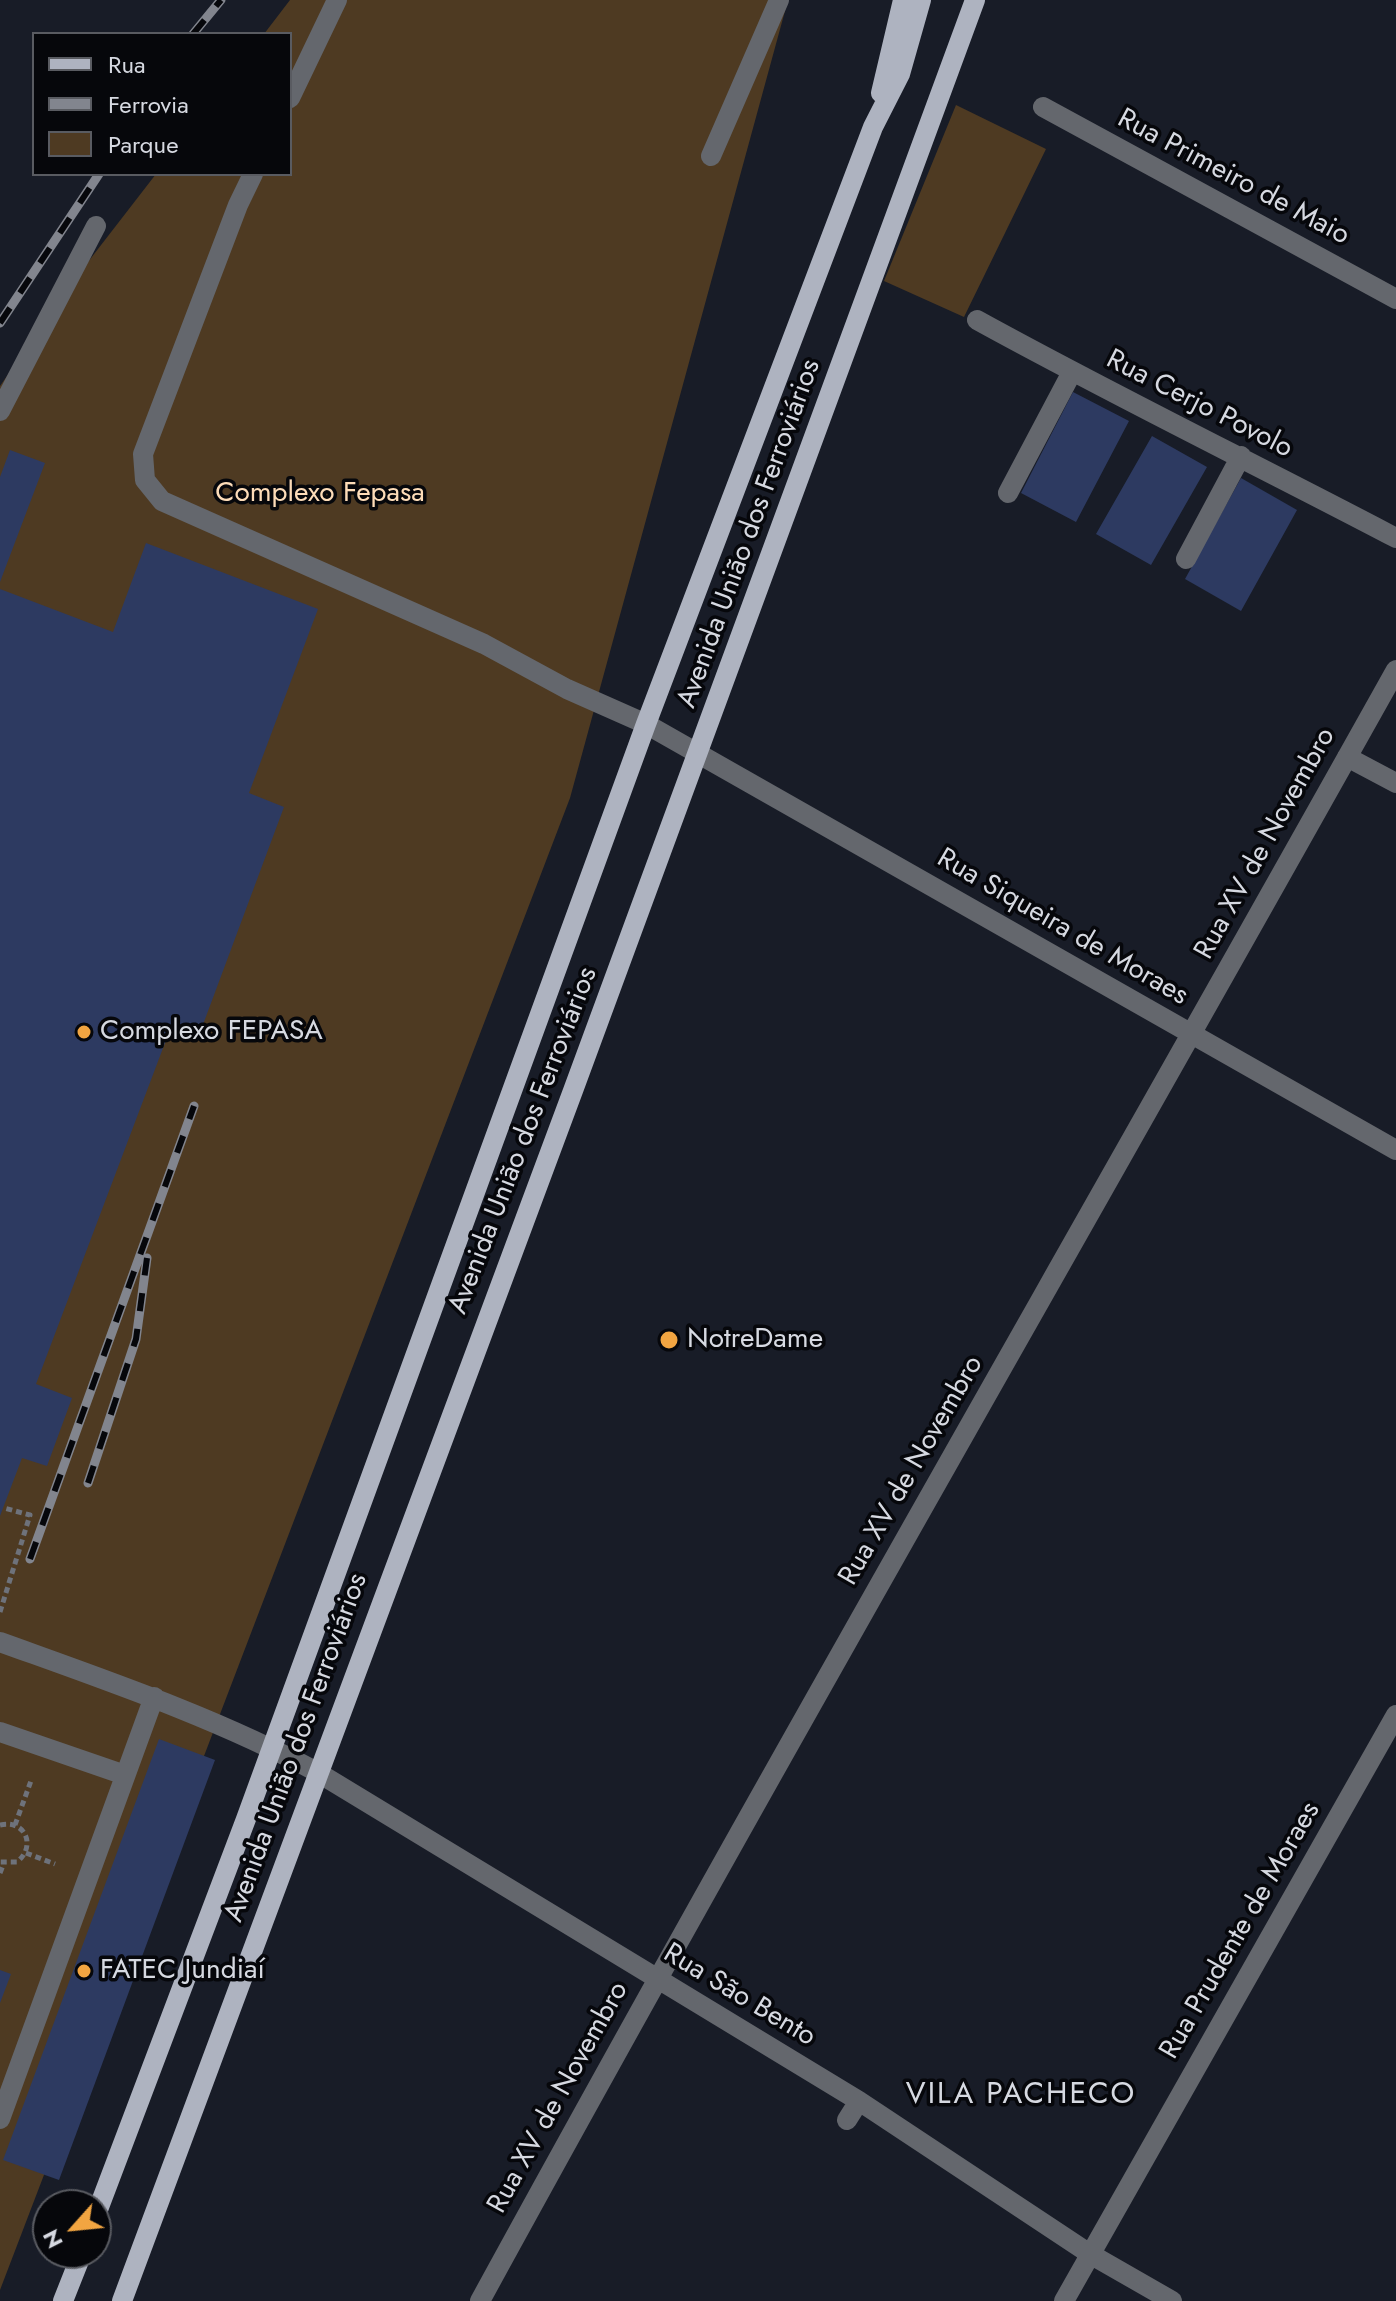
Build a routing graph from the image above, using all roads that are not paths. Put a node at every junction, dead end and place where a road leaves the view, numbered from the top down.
1 (337, 0) edge
2 (779, 0) edge
3 (903, 0) edge
4 (921, 0) edge
5 (975, 0) edge
6 (292, 94) edge
7 (1043, 107) dead end
8 (873, 127) junction
9 (711, 156) dead end
10 (252, 176) edge
11 (96, 226) dead end
12 (1396, 299) edge
13 (977, 320) dead end
14 (1072, 372) junction
15 (0, 411) edge
16 (1241, 456) junction
17 (1008, 493) dead end
18 (1396, 538) edge
19 (1186, 559) dead end
20 (1396, 670) edge
21 (646, 724) junction
22 (700, 754) junction
23 (1347, 757) junction
24 (1396, 783) edge
25 (1192, 1035) junction
26 (1396, 1150) edge
27 (0, 1642) edge
28 (154, 1697) junction
29 (1396, 1715) edge
30 (0, 1732) edge
31 (272, 1748) junction
32 (317, 1772) junction
33 (125, 1775) junction
34 (656, 1979) junction
35 (859, 2101) junction
36 (0, 2119) edge
37 (847, 2120) dead end
38 (106, 2189) edge
39 (1090, 2254) junction
40 (76, 2269) edge
41 (63, 2301) edge
42 (122, 2301) edge
43 (480, 2301) edge
44 (1064, 2301) edge
45 (1172, 2301) edge

1 - 6 street
2 - 9 street
3 - 8 main road
4 - 8 main road, Avenida União dos Ferroviários
5 - 22 main road, Avenida União dos Ferroviários
7 - 12 street, Rua Primeiro de Maio
8 - 21 main road, Avenida União dos Ferroviários
10 - 21 street, Rua Siqueira de Moraes
11 - 15 street
13 - 14 street, Rua Cerjo Povolo
14 - 16 street, Rua Cerjo Povolo
14 - 17 street
16 - 18 street, Rua Cerjo Povolo
16 - 19 street
20 - 23 street, Rua XV de Novembro
21 - 22 street, Rua Siqueira de Moraes
21 - 31 main road, Avenida União dos Ferroviários
22 - 25 street, Rua Siqueira de Moraes
22 - 32 main road, Avenida União dos Ferroviários
23 - 24 street
23 - 25 street, Rua XV de Novembro
25 - 26 street, Rua Siqueira de Moraes
25 - 34 street, Rua XV de Novembro
27 - 28 street, Rua São Bento
28 - 31 street, Rua São Bento
28 - 33 street
29 - 39 street, Rua Prudente de Moraes
30 - 33 street
31 - 32 street, Rua São Bento
31 - 38 main road, Avenida União dos Ferroviários
32 - 34 street, Rua São Bento
32 - 42 main road, Avenida União dos Ferroviários
33 - 36 street
34 - 35 street, Rua São Bento
34 - 43 street, Rua XV de Novembro
35 - 37 street
35 - 39 street, Rua São Bento
39 - 44 street, Rua Prudente de Moraes
39 - 45 street, Rua São Bento
40 - 41 main road

